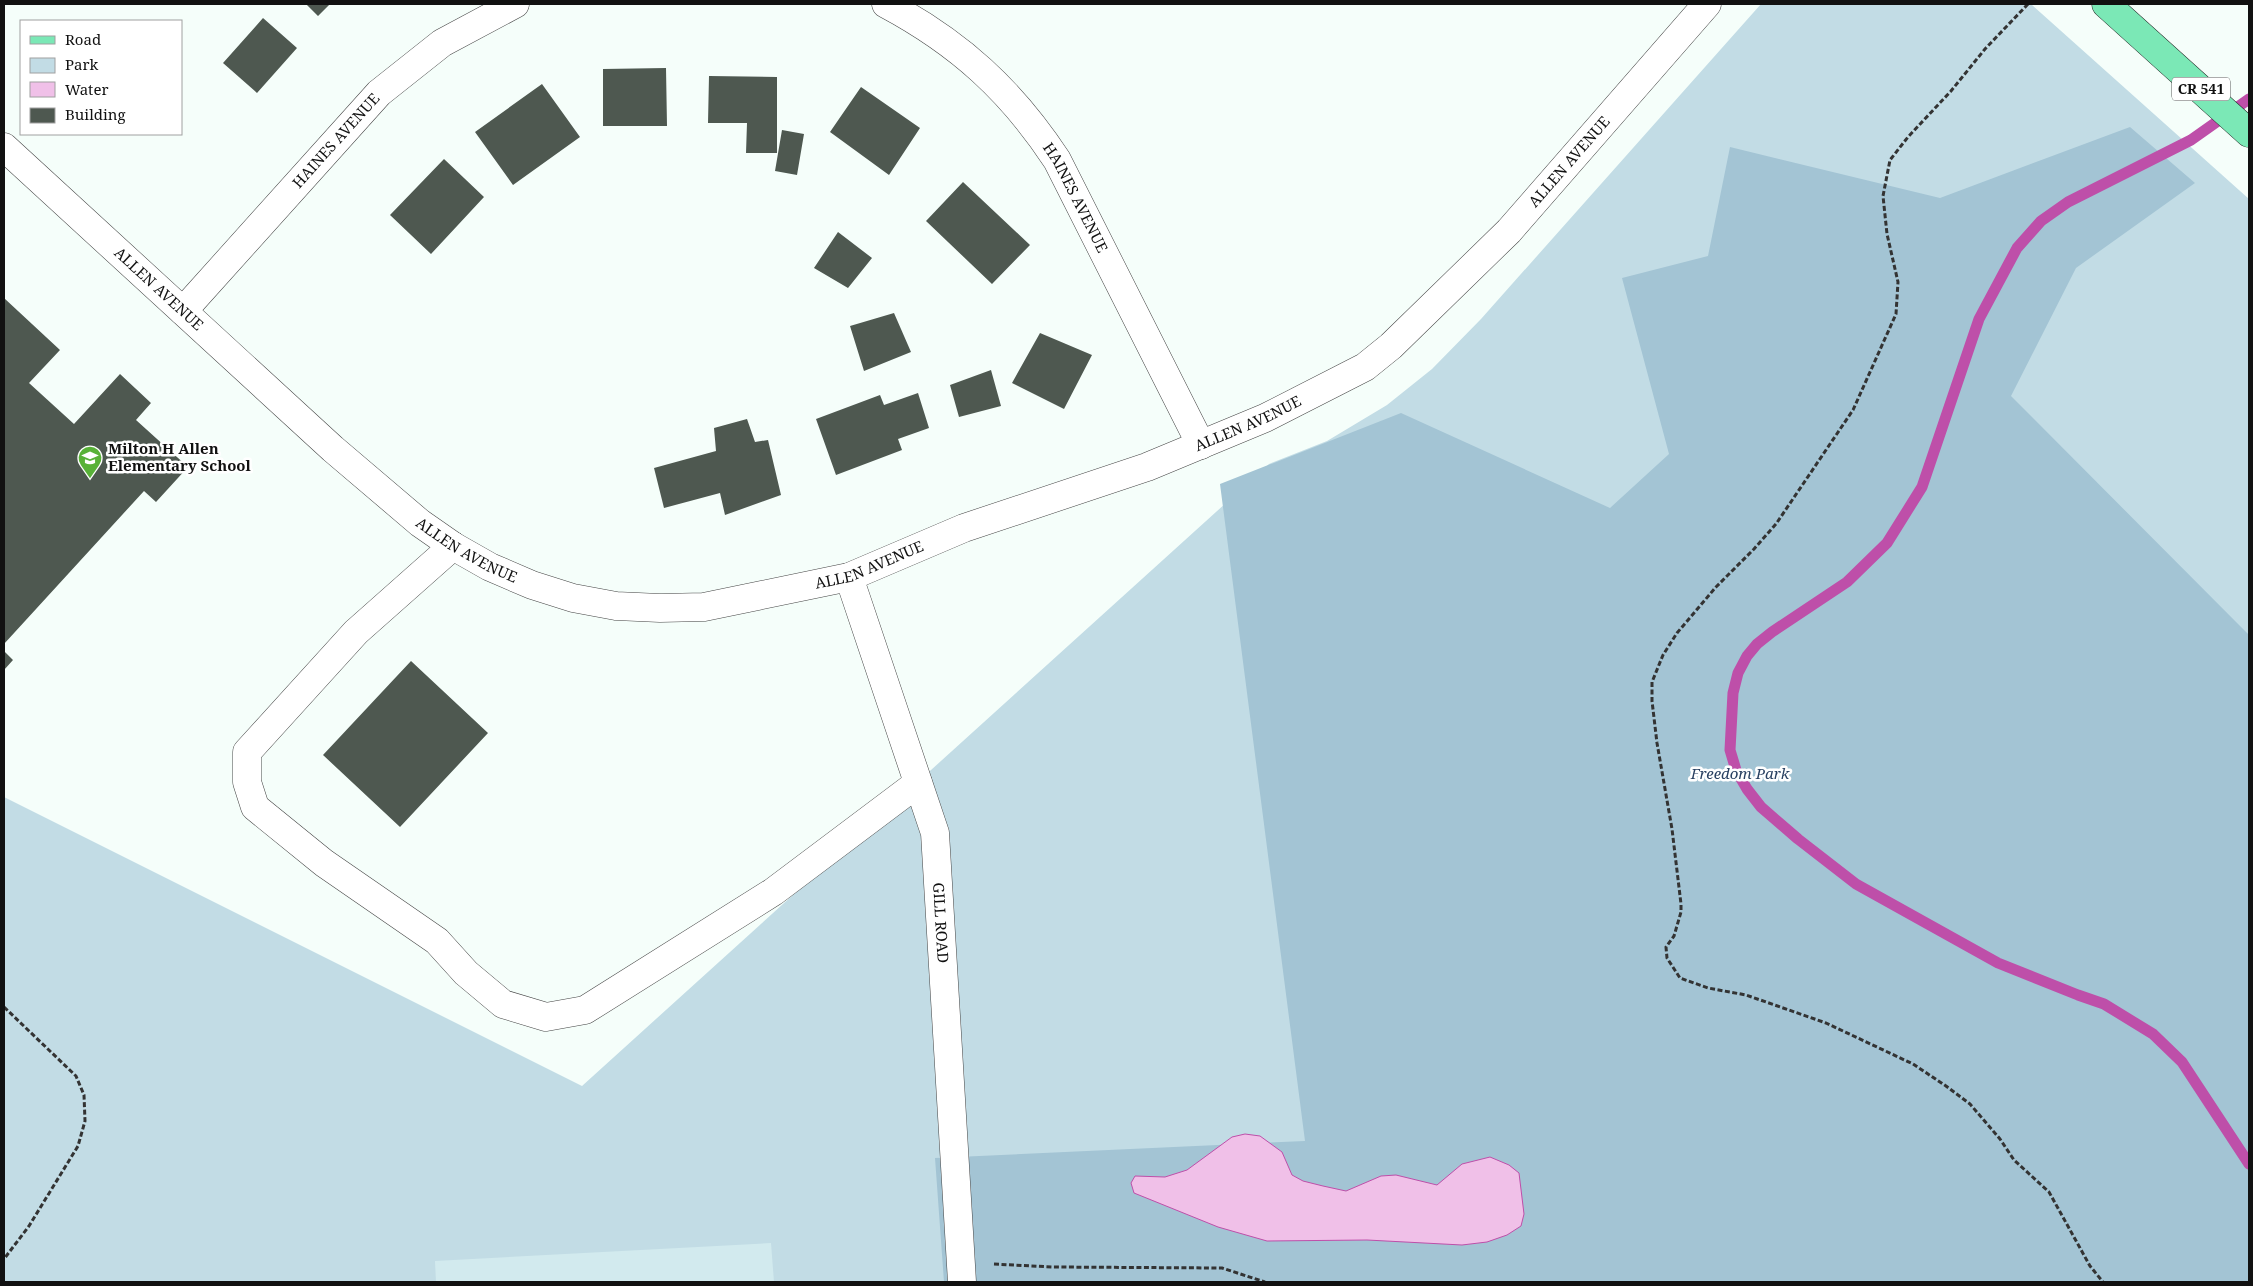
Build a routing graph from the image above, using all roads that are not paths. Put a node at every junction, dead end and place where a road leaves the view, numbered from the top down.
1 (515, 4) edge
2 (886, 4) edge
3 (1707, 4) edge
4 (2106, 4) edge
5 (2249, 133) edge
6 (4, 147) edge
7 (183, 311) junction
8 (1201, 445) junction
9 (453, 546) junction
10 (849, 577) junction
11 (918, 783) junction
12 (961, 1272) edge

1 - 7 street, HAINES AVENUE
2 - 8 street, HAINES AVENUE
3 - 8 street, ALLEN AVENUE
4 - 5 main road, CR 541
6 - 7 street, ALLEN AVENUE
7 - 9 street, ALLEN AVENUE
8 - 10 street, ALLEN AVENUE
9 - 10 street, ALLEN AVENUE
9 - 11 street
10 - 11 street, GILL ROAD
11 - 12 street, GILL ROAD

